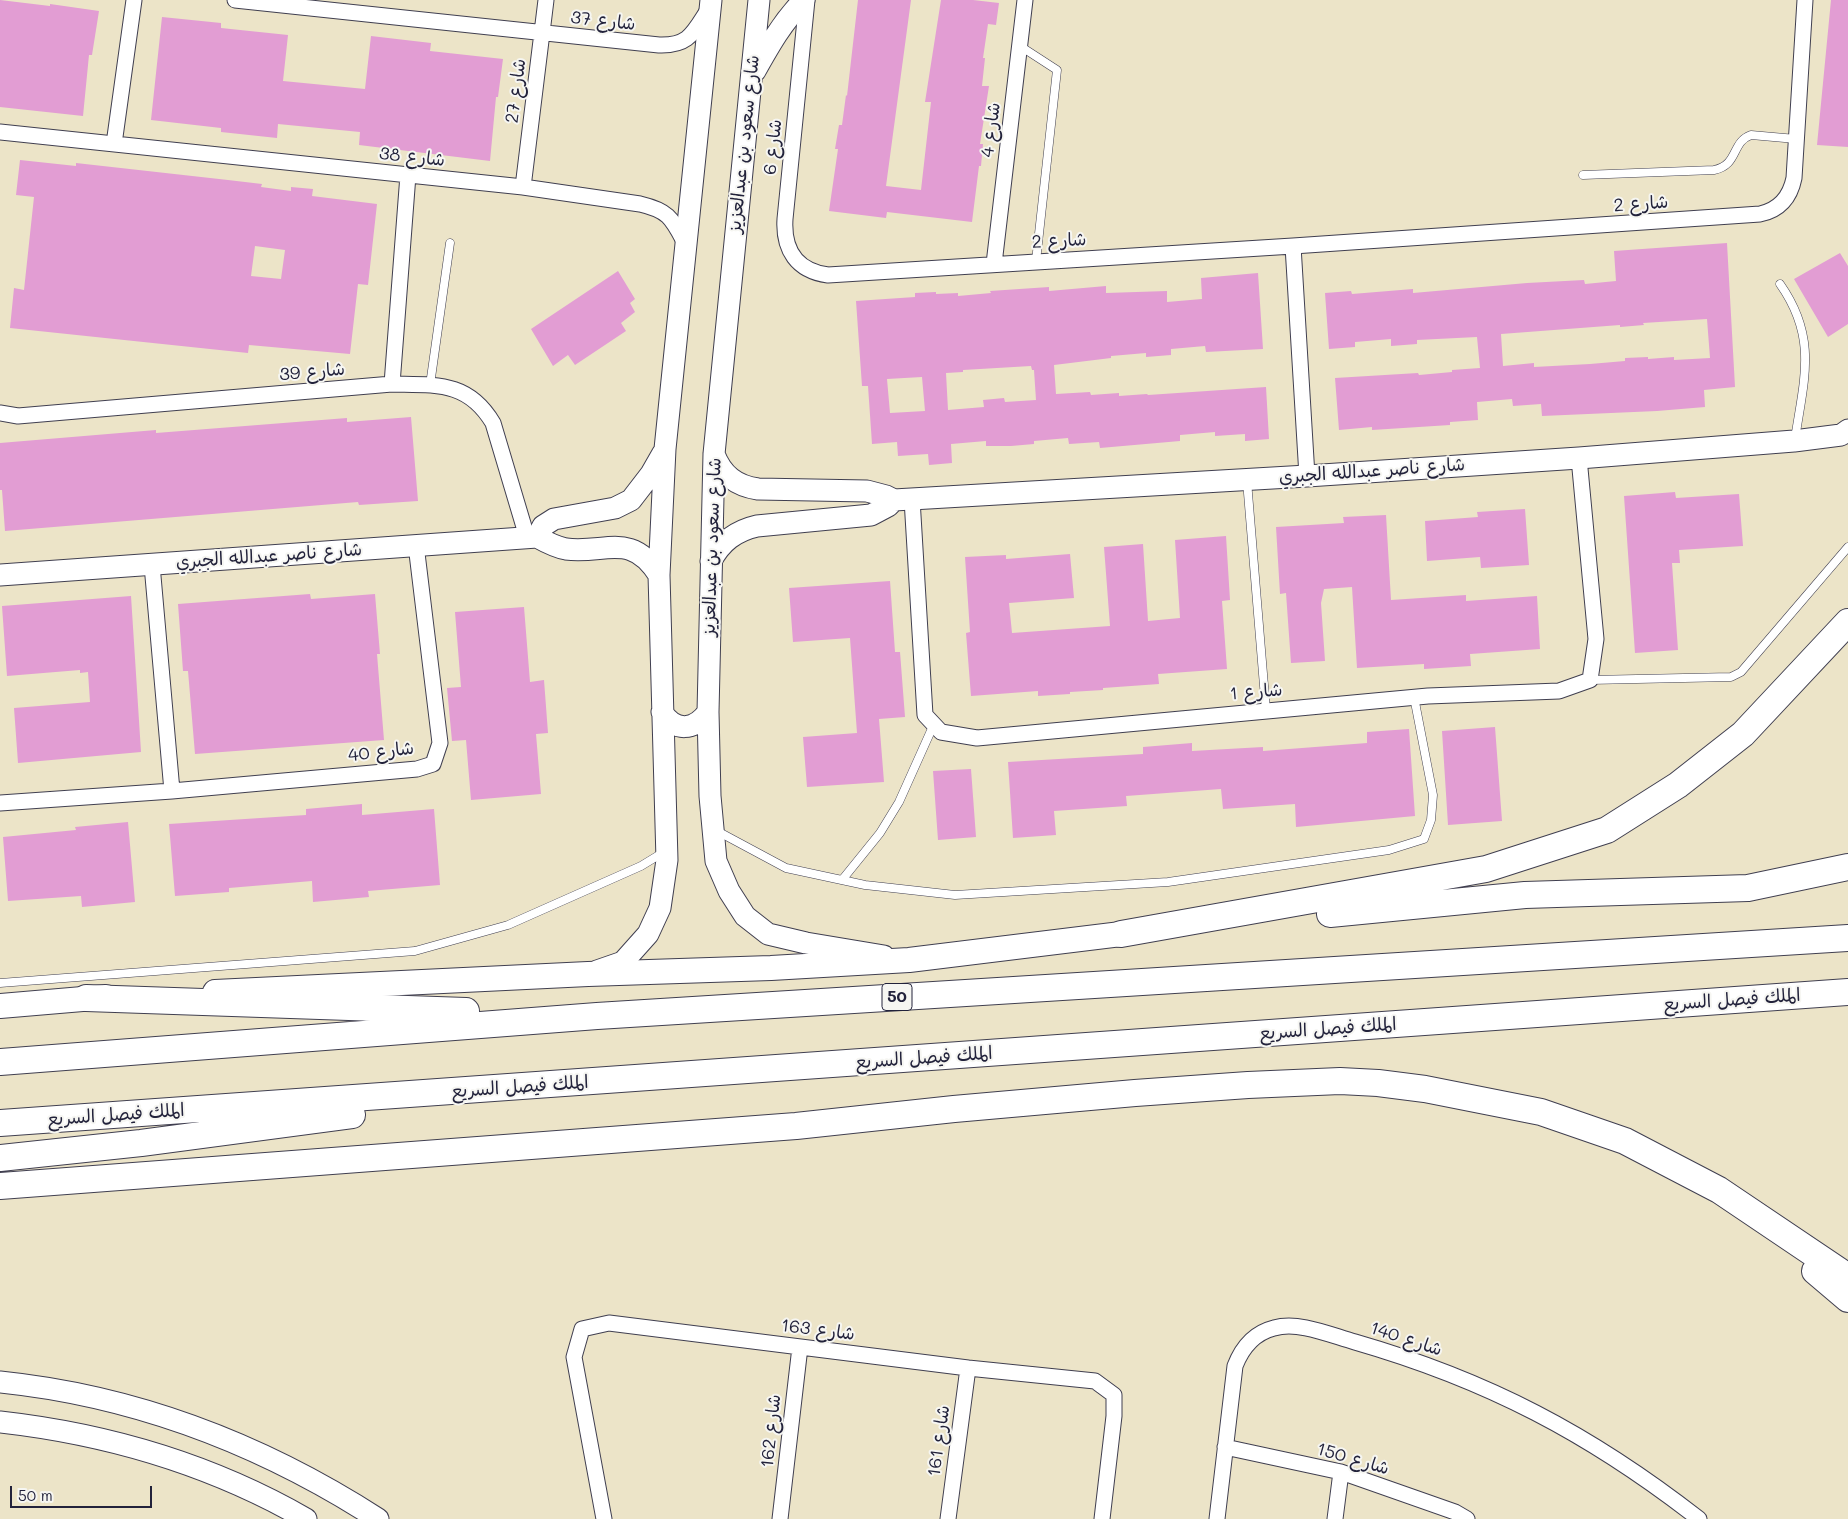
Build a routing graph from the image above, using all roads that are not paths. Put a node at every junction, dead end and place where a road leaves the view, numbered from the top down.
1 (134, 0) edge
2 (235, 0) edge
3 (546, 0) edge
4 (759, 0) edge
5 (805, 0) edge
6 (1026, 0) edge
7 (1805, 0) edge
8 (711, 4) edge
9 (543, 33) junction
10 (1020, 46) junction
11 (751, 78) junction
12 (0, 134) edge
13 (1796, 139) junction
14 (114, 144) junction
15 (408, 175) junction
16 (1583, 175) dead end
17 (523, 187) junction
18 (450, 244) dead end
19 (686, 245) junction
20 (1293, 246) junction
21 (1036, 260) junction
22 (994, 264) junction
23 (828, 275) joint
24 (1780, 284) dead end
25 (392, 384) junction
26 (430, 385) junction
27 (0, 413) edge
28 (1848, 430) edge
29 (1794, 441) junction
30 (665, 449) junction
31 (714, 454) junction
32 (1580, 458) junction
33 (1307, 476) junction
34 (1247, 479) junction
35 (903, 499) junction
36 (532, 537) junction
37 (416, 545) junction
38 (1848, 547) edge
39 (710, 561) junction
40 (152, 565) junction
41 (0, 575) edge
42 (659, 575) junction
43 (1848, 622) edge
44 (1590, 680) junction
45 (1414, 697) junction
46 (1266, 710) junction
47 (662, 712) junction
48 (708, 712) junction
49 (934, 724) junction
50 (172, 791) junction
51 (0, 803) edge
52 (713, 830) junction
53 (666, 851) junction
54 (1836, 870) edge
55 (842, 880) junction
56 (1120, 934) junction
57 (1848, 938) edge
58 (909, 960) junction
59 (588, 974) junction
60 (0, 983) edge
61 (1848, 992) edge
62 (86, 998) junction
63 (0, 1006) edge
64 (597, 1016) junction
65 (0, 1062) edge
66 (472, 1090) junction
67 (0, 1124) edge
68 (0, 1158) edge
69 (0, 1186) edge
70 (1719, 1190) junction
71 (1848, 1277) edge
72 (1848, 1299) edge
73 (800, 1347) junction
74 (968, 1368) junction
75 (0, 1382) edge
76 (0, 1422) edge
77 (1225, 1447) junction
78 (1341, 1472) junction
79 (306, 1519) edge
80 (378, 1519) edge
81 (604, 1519) edge
82 (780, 1519) edge
83 (948, 1519) edge
84 (1102, 1519) edge
85 (1217, 1519) edge
86 (1335, 1519) edge
87 (1467, 1519) edge
88 (1699, 1519) edge

1 - 14 street
2 - 9 street, شارع 37
3 - 9 street, شارع 27
4 - 11 street, شارع سعود بن عبدالعزيز
5 - 11 street
5 - 23 street, شارع 6
6 - 10 street, شارع 4
7 - 13 street, شارع 2
8 - 9 street, شارع 37
8 - 19 street
9 - 17 street, شارع 27
10 - 21 lane
10 - 22 street, شارع 4
11 - 31 street, شارع سعود بن عبدالعزيز
12 - 14 street, شارع 38
13 - 16 lane
13 - 20 street, شارع 2
14 - 15 street, شارع 38
15 - 17 street, شارع 38
15 - 25 street
17 - 19 street, شارع 38
18 - 26 lane
19 - 30 street
20 - 21 street, شارع 2
20 - 33 street
21 - 22 street, شارع 2
22 - 23 street, شارع 2
24 - 29 lane
25 - 26 street, شارع 39
25 - 27 street, شارع 39
26 - 36 street, شارع 39
28 - 29 street, شارع ناصر عبدالله الجبري
29 - 32 street, شارع ناصر عبدالله الجبري
30 - 36 street
30 - 42 street
31 - 35 street, شارع ناصر عبدالله الجبري
31 - 39 street, شارع سعود بن عبدالعزيز
32 - 33 street, شارع ناصر عبدالله الجبري
32 - 44 street
33 - 34 street, شارع ناصر عبدالله الجبري
34 - 35 street, شارع ناصر عبدالله الجبري
34 - 46 lane
35 - 39 street
35 - 49 street
36 - 37 street, شارع ناصر عبدالله الجبري
36 - 42 street, شارع ناصر عبدالله الجبري
37 - 40 street, شارع ناصر عبدالله الجبري
37 - 50 street, شارع 40
38 - 44 lane
39 - 48 street, شارع سعود بن عبدالعزيز
40 - 41 street, شارع ناصر عبدالله الجبري
40 - 50 street
42 - 47 street
43 - 56 highway
44 - 45 street, شارع 1
45 - 46 street, شارع 1
45 - 55 lane
46 - 49 street, شارع 1
47 - 48 street
47 - 53 street
48 - 52 street, شارع سعود بن عبدالعزيز
49 - 55 lane
50 - 51 street, شارع 40
52 - 55 lane
52 - 58 street, شارع سعود بن عبدالعزيز
53 - 59 street
53 - 60 lane
54 - 56 highway
56 - 58 main road
57 - 64 highway, 50
58 - 59 main road
59 - 62 main road
61 - 66 highway, الملك فيصل السريع
62 - 63 main road
62 - 64 highway
64 - 65 highway, 50
66 - 67 highway, الملك فيصل السريع
66 - 68 highway
69 - 70 highway
70 - 71 highway
70 - 72 highway
73 - 74 street, شارع 163
73 - 81 street, شارع 163
73 - 82 street, شارع 162
74 - 83 street, شارع 161
74 - 84 street, شارع 163
75 - 80 street
76 - 79 street
77 - 78 street, شارع 150
77 - 85 street, شارع 140
77 - 88 street, شارع 140
78 - 86 street
78 - 87 street, شارع 150

